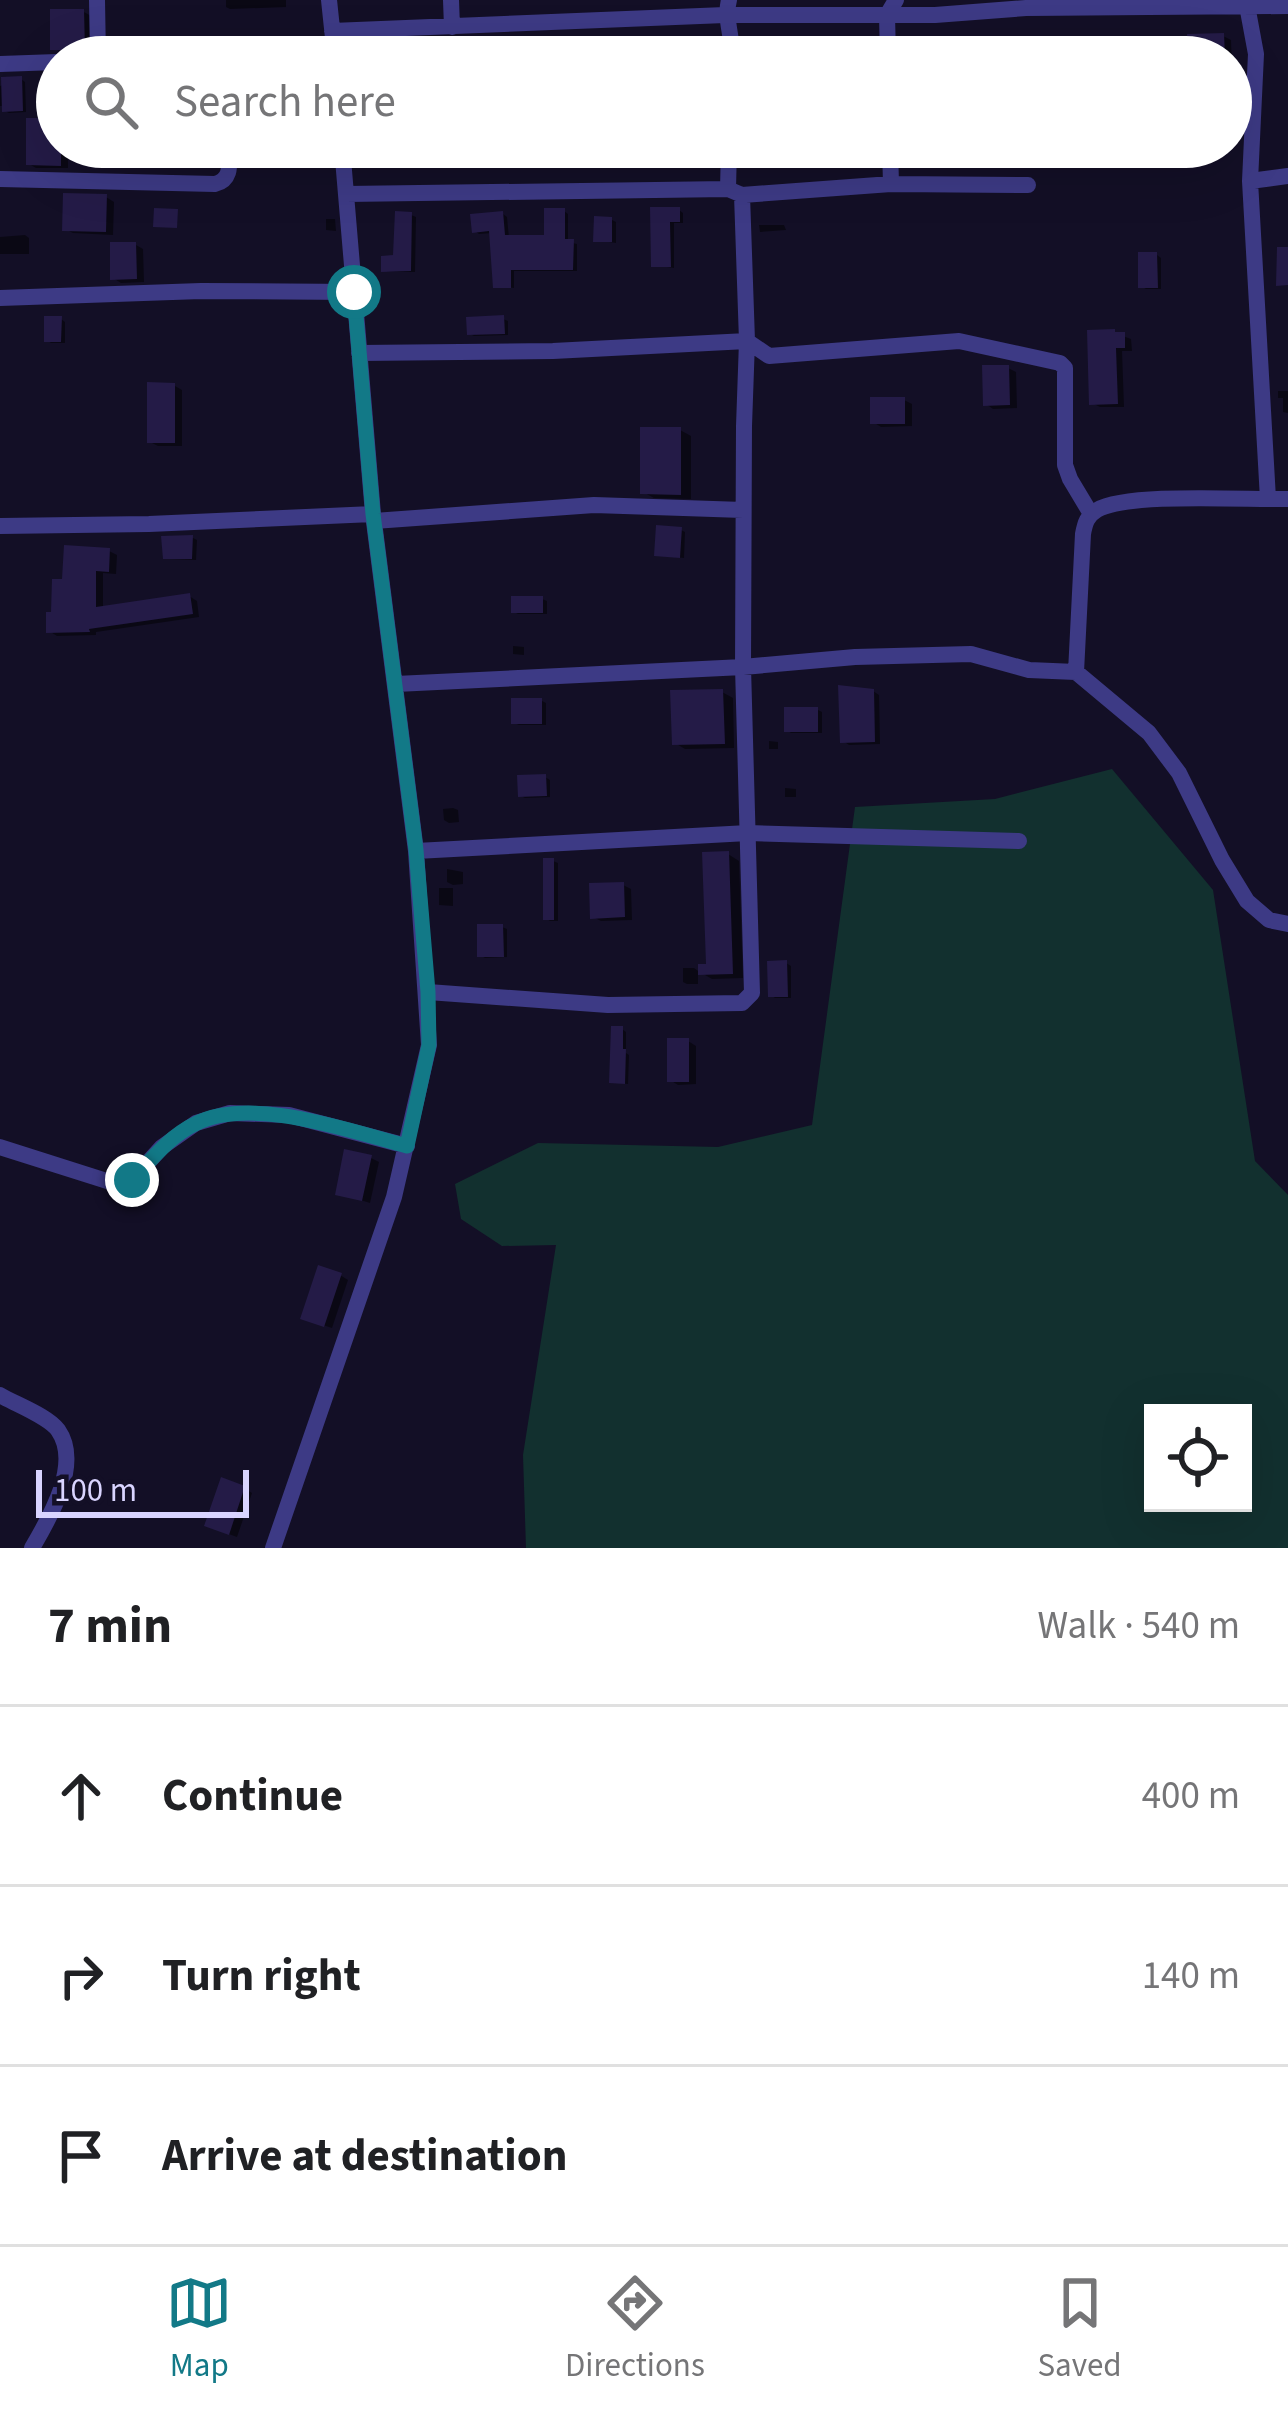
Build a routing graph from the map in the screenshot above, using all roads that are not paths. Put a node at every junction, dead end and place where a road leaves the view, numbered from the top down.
1 (97, 0) edge
2 (329, 0) edge
3 (451, 0) edge
4 (1246, 2) edge
5 (1288, 6) edge
6 (727, 7) edge
7 (891, 8) edge
8 (452, 27) junction
9 (332, 31) junction
10 (98, 36) edge
11 (333, 36) edge
12 (36, 63) edge
13 (0, 64) edge
14 (1252, 139) edge
15 (228, 168) edge
16 (344, 168) edge
17 (732, 168) edge
18 (891, 168) edge
19 (1251, 168) edge
20 (1288, 176) edge
21 (0, 179) edge
22 (1250, 181) junction
23 (891, 184) junction
24 (1028, 185) dead end
25 (735, 192) junction
26 (346, 194) junction
27 (354, 292) junction
28 (0, 298) edge
29 (747, 341) junction
30 (359, 353) junction
31 (1268, 499) junction
32 (1288, 499) edge
33 (743, 510) junction
34 (1091, 514) junction
35 (373, 518) junction
36 (0, 526) edge
37 (743, 667) junction
38 (1076, 673) junction
39 (397, 684) junction
40 (748, 833) junction
41 (1019, 841) dead end
42 (416, 850) junction
43 (1288, 924) edge
44 (428, 992) junction
45 (407, 1146) junction
46 (0, 1147) edge
47 (0, 1395) edge
48 (32, 1548) edge
49 (273, 1548) edge

1 - 10 street
2 - 9 street
3 - 8 street
4 - 5 street
4 - 7 street
4 - 14 street
6 - 7 street
6 - 8 street
8 - 9 street
9 - 11 street
12 - 13 street
15 - 21 street
16 - 26 street
17 - 25 street
18 - 23 street
19 - 22 street
20 - 22 street
22 - 31 street
23 - 24 street
23 - 25 street
25 - 26 street
25 - 29 street
26 - 27 street
27 - 28 street
27 - 30 street
29 - 30 street
29 - 33 street
29 - 34 street
30 - 35 street
31 - 32 street
31 - 34 street
33 - 35 street
33 - 37 street
34 - 38 street
35 - 36 street
35 - 39 street
37 - 38 street
37 - 39 street
37 - 40 street
38 - 43 street
39 - 42 street
40 - 41 street
40 - 42 street
40 - 44 street
42 - 44 street
44 - 45 street
45 - 46 street
45 - 49 street
47 - 48 street

